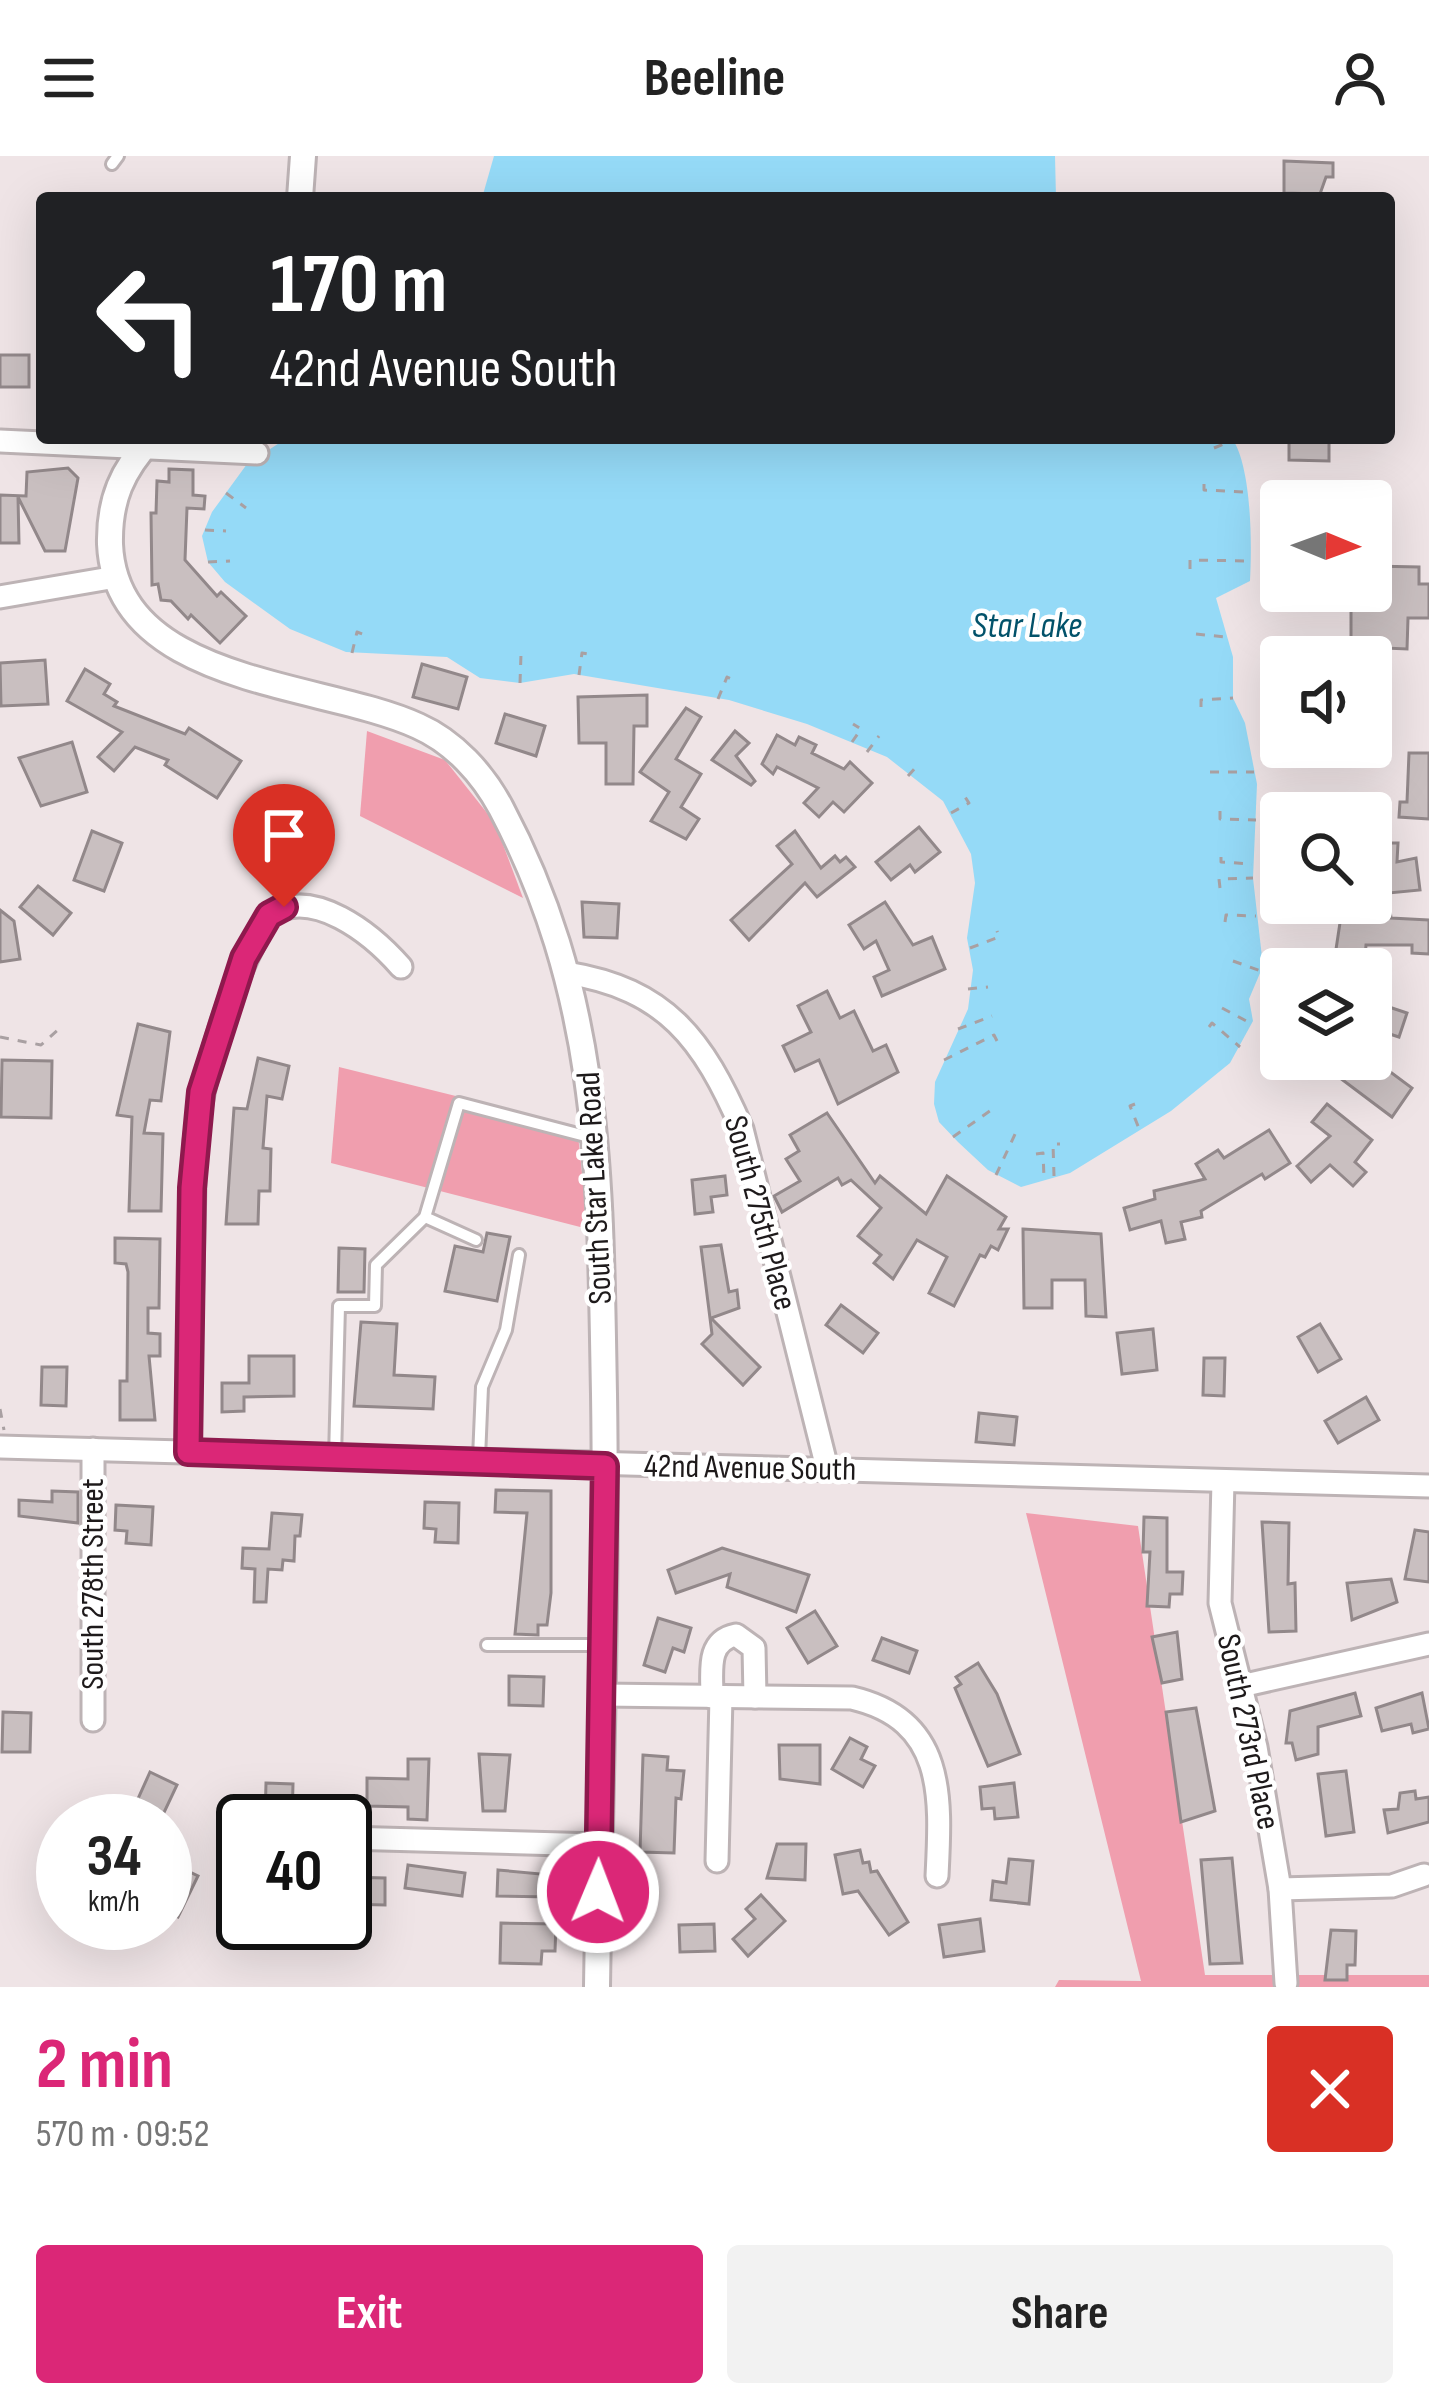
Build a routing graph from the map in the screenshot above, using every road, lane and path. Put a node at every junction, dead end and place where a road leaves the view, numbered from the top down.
1 (303, 156) edge
2 (300, 192) edge
3 (0, 441) edge
4 (36, 441) edge
5 (146, 444) edge
6 (168, 444) edge
7 (1224, 444) edge
8 (1214, 448) dead end
9 (257, 453) dead end
10 (1204, 484) dead end
11 (1246, 492) dead end
12 (226, 494) dead end
13 (246, 508) dead end
14 (205, 530) dead end
15 (226, 531) dead end
16 (230, 561) dead end
17 (1250, 561) dead end
18 (208, 562) dead end
19 (1190, 569) dead end
20 (116, 578) junction
21 (0, 597) edge
22 (1196, 634) dead end
23 (368, 635) dead end
24 (1225, 637) dead end
25 (352, 653) dead end
26 (521, 653) dead end
27 (588, 654) dead end
28 (579, 675) dead end
29 (736, 681) dead end
30 (520, 683) dead end
31 (1233, 698) dead end
32 (718, 699) dead end
33 (1201, 707) dead end
34 (853, 724) dead end
35 (879, 736) dead end
36 (852, 742) dead end
37 (867, 752) dead end
38 (918, 764) dead end
39 (1210, 772) dead end
40 (1254, 772) dead end
41 (908, 776) dead end
42 (965, 797) dead end
43 (1220, 812) dead end
44 (951, 813) dead end
45 (1256, 820) dead end
46 (1221, 857) dead end
47 (1252, 864) dead end
48 (1253, 878) dead end
49 (1220, 888) dead end
50 (1256, 916) dead end
51 (1226, 922) dead end
52 (997, 931) dead end
53 (970, 947) dead end
54 (1233, 961) dead end
55 (401, 968) dead end
56 (1260, 971) edge
57 (567, 973) junction
58 (988, 987) dead end
59 (968, 989) dead end
60 (1222, 1008) dead end
61 (992, 1016) dead end
62 (1252, 1024) dead end
63 (61, 1027) dead end
64 (1208, 1027) dead end
65 (958, 1029) dead end
66 (0, 1037) edge
67 (997, 1041) dead end
68 (1240, 1047) dead end
69 (944, 1060) dead end
70 (1135, 1104) dead end
71 (994, 1108) dead end
72 (1017, 1130) dead end
73 (1139, 1130) dead end
74 (953, 1137) dead end
75 (597, 1139) junction
76 (1060, 1144) dead end
77 (1036, 1154) dead end
78 (997, 1175) dead end
79 (1054, 1176) dead end
80 (1044, 1178) dead end
81 (425, 1217) junction
82 (476, 1240) dead end
83 (519, 1256) dead end
84 (0, 1447) edge
85 (93, 1449) junction
86 (188, 1452) junction
87 (335, 1457) junction
88 (479, 1462) junction
89 (605, 1466) junction
90 (826, 1468) junction
91 (1223, 1481) junction
92 (1429, 1486) edge
93 (1429, 1644) edge
94 (488, 1645) dead end
95 (604, 1646) junction
96 (1240, 1686) junction
97 (603, 1695) junction
98 (716, 1697) junction
99 (755, 1697) junction
100 (93, 1720) dead end
101 (372, 1839) edge
102 (599, 1845) junction
103 (717, 1861) dead end
104 (1424, 1875) dead end
105 (937, 1876) dead end
106 (1280, 1888) junction
107 (1286, 1983) dead end
108 (597, 1987) edge

1 - 2 street
3 - 4 street
5 - 20 street
6 - 9 street
7 - 8 path
10 - 11 path
12 - 13 path
14 - 15 path
16 - 18 path
17 - 19 path
20 - 21 street
20 - 57 street, South Star Lake Road
22 - 24 path
23 - 25 path
26 - 30 path
27 - 28 path
29 - 32 path
31 - 33 path
34 - 36 path
35 - 37 path
38 - 41 path
39 - 40 path
42 - 44 path
43 - 45 path
46 - 47 path
48 - 49 path
50 - 51 path
52 - 53 path
54 - 56 path
55 - 86 street
57 - 75 street, South Star Lake Road
57 - 90 street, South 275th Place
58 - 59 path
60 - 62 path
61 - 65 path
63 - 66 path
64 - 68 path
67 - 69 path
70 - 73 path
71 - 74 path
72 - 78 path
75 - 81 lane
75 - 89 street, South Star Lake Road
76 - 79 path
77 - 80 path
81 - 82 lane
81 - 87 lane
83 - 88 lane
84 - 85 street, 42nd Avenue South
85 - 86 street, 42nd Avenue South
85 - 100 street, South 278th Street
86 - 87 street, 42nd Avenue South
87 - 88 street, 42nd Avenue South
88 - 89 street, 42nd Avenue South
89 - 90 street, 42nd Avenue South
89 - 95 street, South Star Lake Road
90 - 91 street, 42nd Avenue South
91 - 92 street, 42nd Avenue South
91 - 96 street, South 273rd Place
93 - 96 street
94 - 95 lane
95 - 97 street, South Star Lake Road
96 - 106 street, South 273rd Place
97 - 98 street
97 - 102 street, South Star Lake Road
98 - 99 street
98 - 99 street
98 - 103 street
99 - 105 street
101 - 102 street
102 - 108 street, South Star Lake Road
104 - 106 street
106 - 107 street, South 273rd Place

